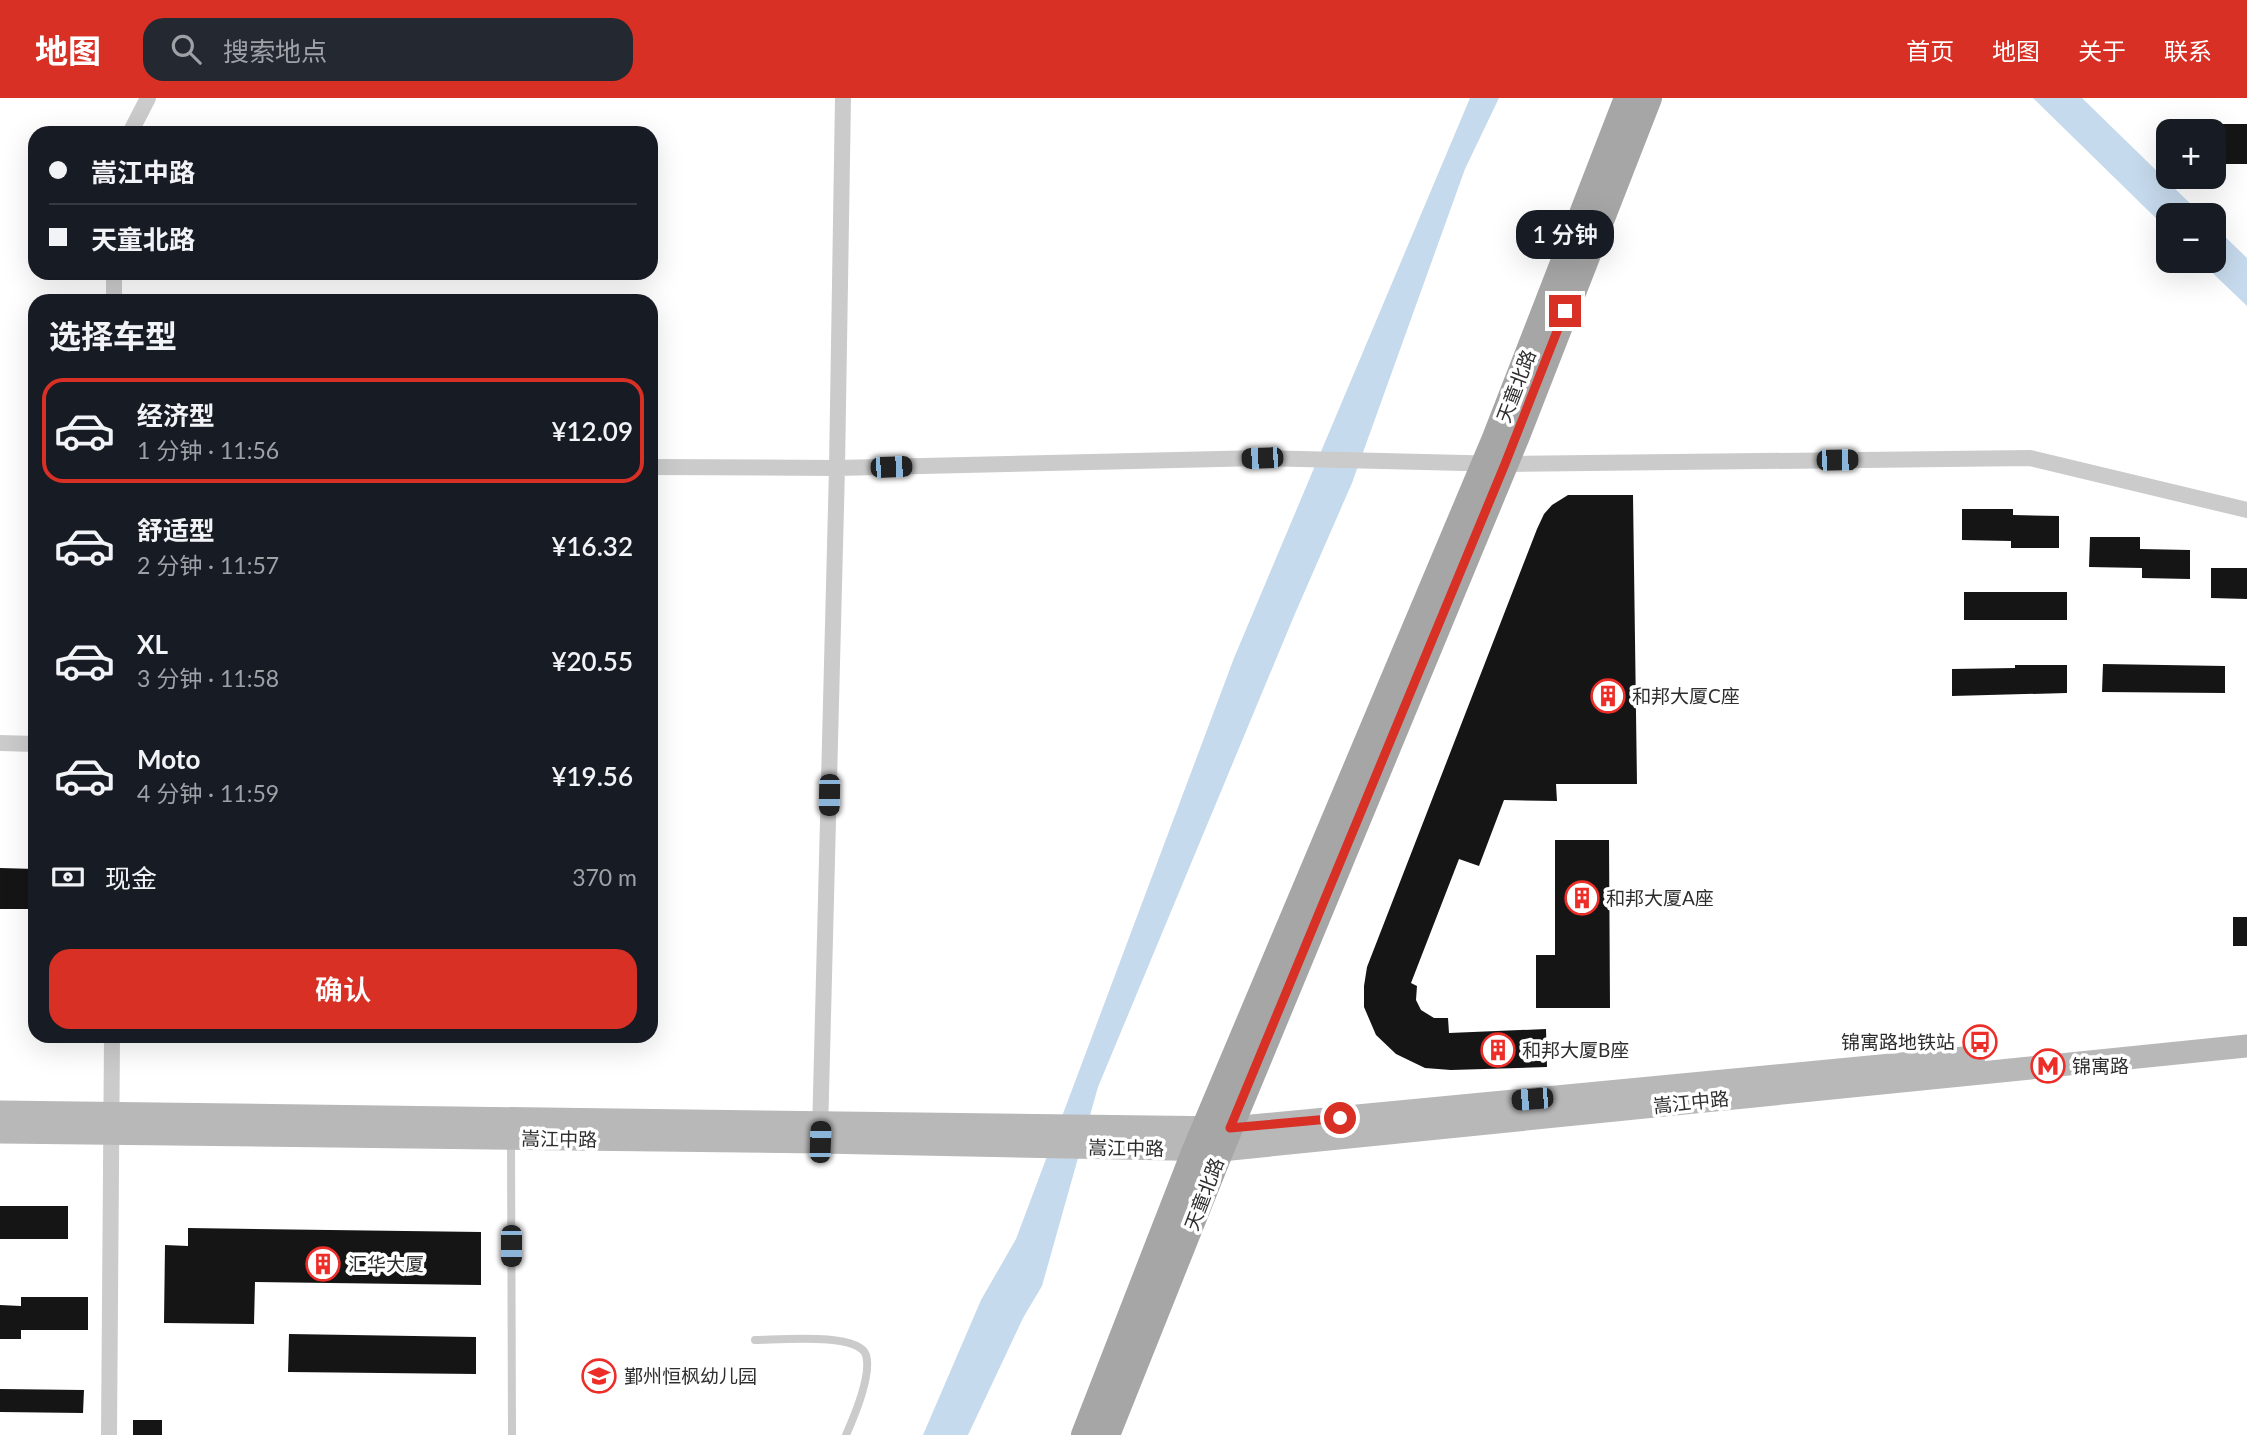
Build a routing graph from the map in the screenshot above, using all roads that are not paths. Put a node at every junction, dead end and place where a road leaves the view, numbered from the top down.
1 (148, 98) edge
2 (843, 98) edge
3 (1627, 98) edge
4 (1649, 98) edge
5 (134, 126) edge
6 (1585, 234) junction
7 (1495, 455) junction
8 (658, 467) edge
9 (837, 468) junction
10 (2247, 510) edge
11 (0, 743) edge
12 (28, 744) edge
13 (2247, 1031) edge
14 (113, 1043) edge
15 (2247, 1046) edge
16 (0, 1112) edge
17 (112, 1123) junction
18 (0, 1132) edge
19 (820, 1132) junction
20 (511, 1138) junction
21 (1199, 1139) junction
22 (1226, 1139) junction
23 (755, 1340) dead end
24 (109, 1435) edge
25 (512, 1435) edge
26 (846, 1435) edge
27 (1084, 1435) edge
28 (1107, 1435) edge

1 - 5 street
2 - 9 street
3 - 6 main road, 天童北路
4 - 6 main road, 天童北路
6 - 7 main road, 天童北路
7 - 9 street
7 - 10 street
7 - 21 main road
7 - 22 main road, 天童北路
8 - 9 street
9 - 19 street
11 - 12 street
13 - 22 main road, 嵩江中路
14 - 17 street
15 - 22 main road, 嵩江中路
16 - 17 main road, 嵩江中路
17 - 18 main road, 嵩江中路
17 - 19 main road, 嵩江中路
17 - 20 main road, 嵩江中路
17 - 24 street
19 - 20 main road, 嵩江中路
19 - 21 main road, 嵩江中路
19 - 21 main road, 嵩江中路
20 - 25 lane
21 - 22 main road, 嵩江中路
21 - 27 main road
22 - 28 main road, 天童北路
23 - 26 lane

